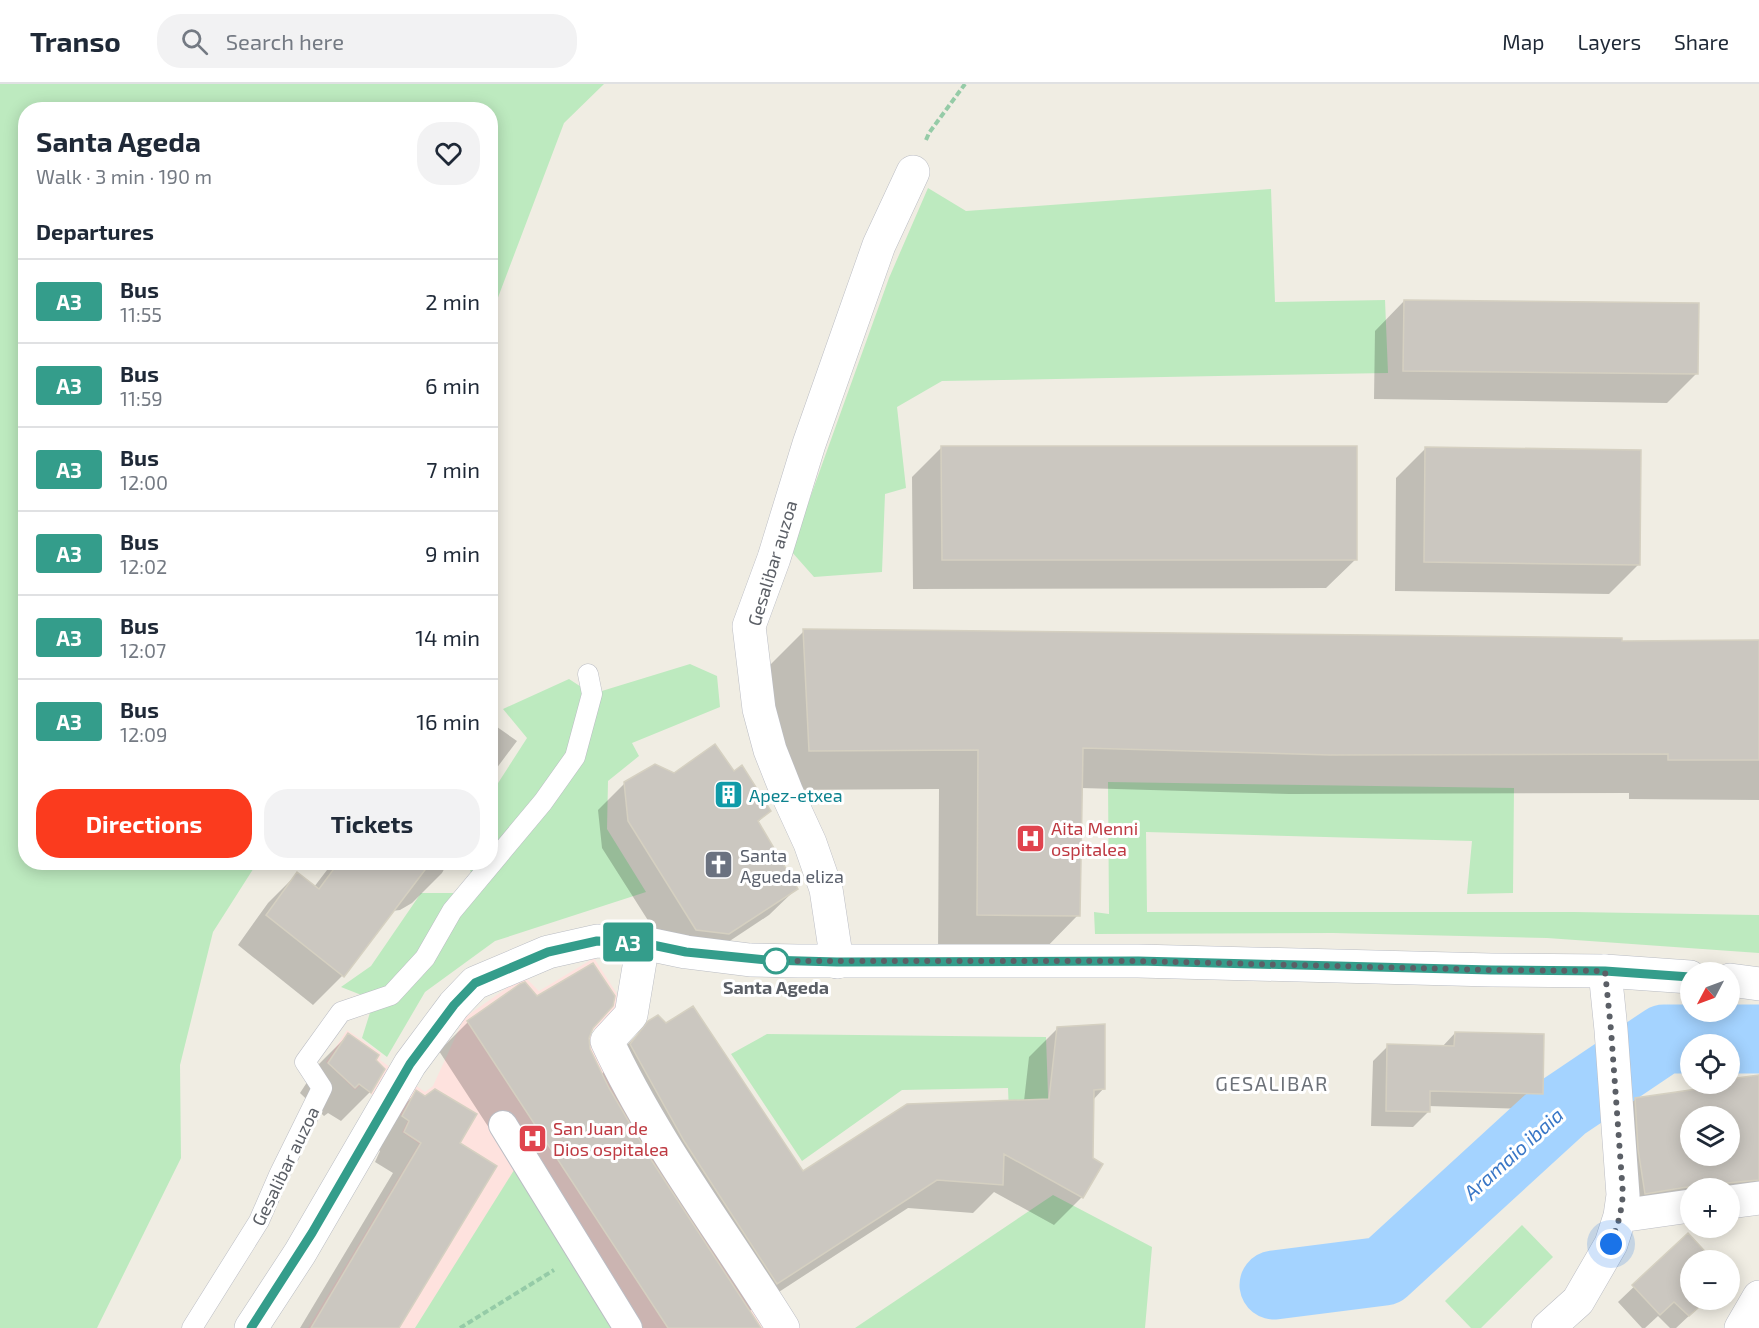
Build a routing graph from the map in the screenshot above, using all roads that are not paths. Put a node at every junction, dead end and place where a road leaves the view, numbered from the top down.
1 (912, 172) road end
2 (588, 674) dead end
3 (498, 857) edge
4 (487, 870) edge
5 (643, 943) junction
6 (837, 962) junction
7 (1605, 971) junction
8 (1680, 976) edge
9 (1740, 981) edge
10 (1759, 984) edge
11 (503, 1125) dead end
12 (1759, 1198) edge
13 (1740, 1201) edge
14 (1680, 1207) edge
15 (1620, 1216) junction
16 (1759, 1298) edge
17 (192, 1328) edge
18 (251, 1328) edge
19 (628, 1328) edge
20 (783, 1328) edge
21 (1548, 1328) edge
22 (1741, 1328) edge

1 - 6 street, Gesalibar auzoa
2 - 3 lane, Gesalibar auzoa
4 - 17 lane, Gesalibar auzoa
5 - 6 street
5 - 18 street
5 - 20 street
6 - 7 street
7 - 8 street
7 - 15 street
9 - 10 street
11 - 19 street
12 - 13 street
14 - 15 street
15 - 21 street
16 - 22 street

